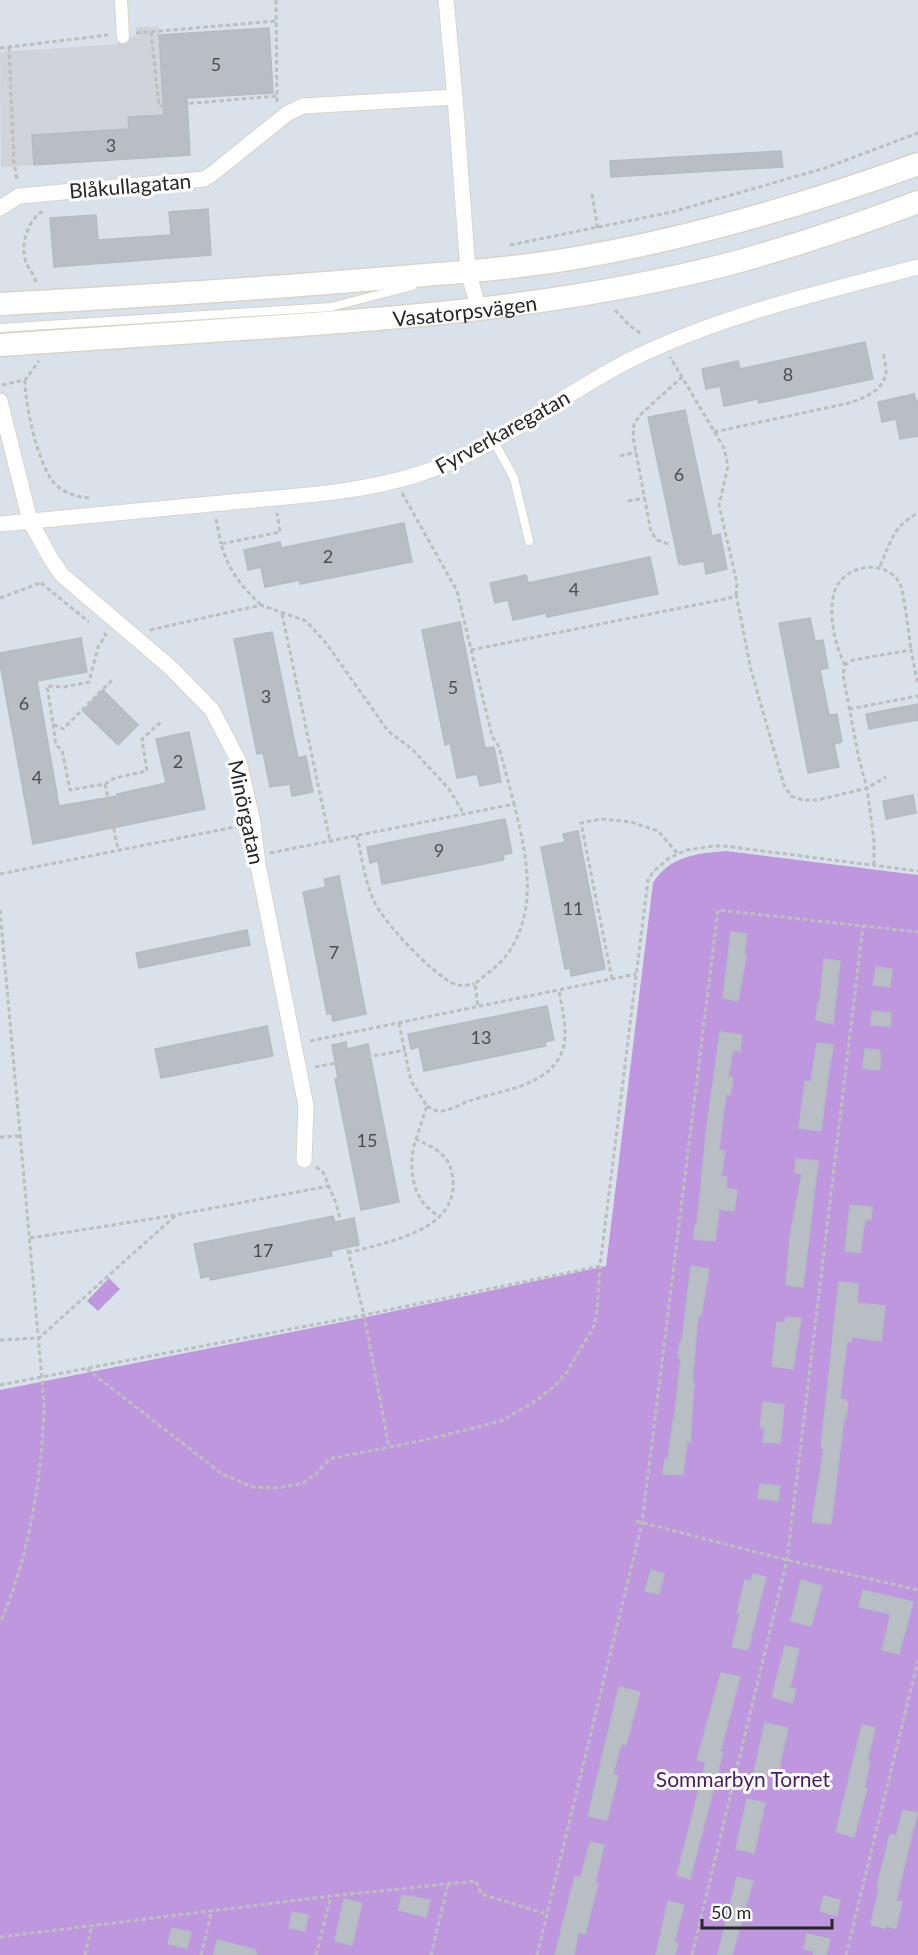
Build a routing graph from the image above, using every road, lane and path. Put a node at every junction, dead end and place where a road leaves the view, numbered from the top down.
1 (120, 0) edge
2 (276, 0) edge
3 (446, 0) edge
4 (276, 21) junction
5 (151, 31) junction
6 (123, 35) junction
7 (9, 47) junction
8 (0, 48) edge
9 (277, 96) junction
10 (454, 96) junction
11 (277, 122) junction
12 (918, 133) edge
13 (918, 164) edge
14 (20, 196) junction
15 (918, 202) edge
16 (0, 208) edge
17 (45, 209) dead end
18 (504, 246) dead end
19 (918, 267) edge
20 (468, 271) junction
21 (36, 287) dead end
22 (0, 304) edge
23 (478, 310) junction
24 (249, 312) junction
25 (331, 324) junction
26 (0, 328) edge
27 (0, 345) edge
28 (663, 345) junction
29 (883, 352) dead end
30 (40, 354) dead end
31 (682, 377) junction
32 (25, 380) junction
33 (0, 386) edge
34 (0, 401) edge
35 (714, 432) junction
36 (493, 440) junction
37 (636, 452) junction
38 (620, 456) dead end
39 (396, 481) junction
40 (275, 498) junction
41 (645, 498) junction
42 (97, 499) dead end
43 (628, 501) dead end
44 (213, 504) junction
45 (918, 513) edge
46 (30, 521) junction
47 (0, 524) edge
48 (530, 541) dead end
49 (221, 544) junction
50 (668, 544) dead end
51 (880, 566) junction
52 (63, 575) junction
53 (41, 583) junction
54 (736, 594) junction
55 (0, 598) edge
56 (261, 605) junction
57 (282, 613) junction
58 (91, 623) dead end
59 (99, 629) dead end
60 (106, 635) junction
61 (134, 636) junction
62 (115, 641) dead end
63 (471, 650) junction
64 (911, 650) junction
65 (845, 665) junction
66 (112, 680) dead end
67 (918, 685) edge
68 (918, 696) edge
69 (849, 709) junction
70 (161, 722) dead end
71 (53, 724) junction
72 (886, 777) dead end
73 (105, 784) junction
74 (867, 788) junction
75 (514, 804) junction
76 (464, 814) junction
77 (236, 818) dead end
78 (246, 825) junction
79 (357, 836) junction
80 (330, 841) junction
81 (118, 850) junction
82 (678, 854) junction
83 (257, 856) junction
84 (874, 865) junction
85 (918, 871) edge
86 (0, 874) edge
87 (0, 910) edge
88 (863, 925) junction
89 (918, 932) edge
90 (2, 957) edge
91 (636, 974) junction
92 (612, 980) junction
93 (475, 984) junction
94 (559, 990) junction
95 (478, 1007) junction
96 (399, 1023) junction
97 (293, 1044) junction
98 (405, 1050) junction
99 (298, 1070) junction
100 (427, 1106) junction
101 (21, 1136) junction
102 (0, 1137) edge
103 (416, 1139) junction
104 (304, 1160) joint
105 (329, 1186) junction
106 (176, 1215) junction
107 (439, 1217) junction
108 (30, 1238) junction
109 (348, 1253) junction
110 (600, 1266) junction
111 (364, 1315) junction
112 (39, 1338) junction
113 (0, 1340) edge
114 (87, 1369) junction
115 (42, 1377) junction
116 (0, 1386) edge
117 (389, 1447) junction
118 (636, 1521) dead end
119 (642, 1523) junction
120 (787, 1560) junction
121 (918, 1590) edge
122 (0, 1623) edge
123 (918, 1660) edge
124 (448, 1884) junction
125 (331, 1896) junction
126 (212, 1910) junction
127 (547, 1914) junction
128 (93, 1925) junction
129 (0, 1937) edge
130 (85, 1955) edge
131 (201, 1955) edge
132 (316, 1955) edge
133 (431, 1955) edge
134 (537, 1955) edge
135 (692, 1955) edge
136 (846, 1955) edge

1 - 6 street
2 - 4 path
3 - 10 street
4 - 5 path
4 - 9 path
5 - 6 path
5 - 9 path
6 - 7 path
7 - 8 path
7 - 14 path
9 - 11 path
10 - 11 street, Blåkullagatan
10 - 20 street
11 - 14 street, Blåkullagatan
12 - 18 path
13 - 20 main road, Vasatorpsvägen
14 - 16 street, Blåkullagatan
15 - 23 main road, Vasatorpsvägen
17 - 21 path
19 - 28 street, Fyrverkaregatan
20 - 22 main road, Vasatorpsvägen
20 - 23 street
20 - 24 lane
23 - 25 main road, Vasatorpsvägen
24 - 25 lane
24 - 26 lane
25 - 27 main road, Vasatorpsvägen
28 - 31 path
28 - 36 street, Fyrverkaregatan
29 - 35 path
30 - 32 path
31 - 35 path
31 - 37 path
32 - 33 path
32 - 42 path
34 - 46 street, Minörgatan
35 - 54 path
36 - 39 street, Fyrverkaregatan
36 - 48 lane
37 - 38 path
37 - 41 path
39 - 40 street, Fyrverkaregatan
39 - 63 path
40 - 44 street, Fyrverkaregatan
40 - 49 path
41 - 43 path
41 - 50 path
44 - 46 street, Fyrverkaregatan
44 - 49 path
45 - 51 path
46 - 47 street, Fyrverkaregatan
46 - 52 street, Minörgatan
49 - 56 path
51 - 64 path
51 - 65 path
52 - 53 path
52 - 61 street, Minörgatan
53 - 55 path
53 - 58 path
54 - 63 path
54 - 74 path
56 - 57 path
56 - 61 path
57 - 76 path
57 - 80 path
59 - 60 path
60 - 62 path
60 - 71 path
61 - 78 street, Minörgatan
63 - 75 path
64 - 65 path
64 - 67 path
65 - 69 path
66 - 71 path
68 - 69 path
69 - 74 path
70 - 73 path
71 - 73 path
72 - 74 path
73 - 81 path
74 - 84 path
75 - 76 path
75 - 93 path
76 - 79 path
77 - 78 path
78 - 81 path
78 - 83 street, Minörgatan
79 - 80 path
79 - 93 path
80 - 83 path
81 - 86 path
82 - 84 path
82 - 91 path
82 - 92 path
83 - 97 street, Minörgatan
84 - 85 path
87 - 90 path
88 - 89 path
88 - 119 path
88 - 120 path
90 - 101 path
91 - 92 path
91 - 110 path
92 - 94 path
93 - 95 path
94 - 95 path
94 - 100 path
95 - 96 path
96 - 97 path
96 - 98 path
97 - 99 street, Minörgatan
98 - 99 path
98 - 100 path
99 - 104 street, Minörgatan
100 - 103 path
101 - 102 path
101 - 108 path
103 - 107 path
103 - 107 path
104 - 105 path
105 - 106 path
105 - 109 path
106 - 108 path
106 - 112 path
107 - 109 path
108 - 112 path
109 - 111 path
110 - 111 path
110 - 117 path
111 - 114 path
111 - 117 path
112 - 113 path
112 - 115 path
114 - 115 path
114 - 117 path
115 - 116 path
115 - 122 path
118 - 119 path
119 - 120 path
119 - 127 path
120 - 121 path
120 - 135 path
123 - 136 path
124 - 125 path
124 - 127 path
124 - 133 path
125 - 126 path
125 - 132 path
126 - 128 path
126 - 131 path
127 - 134 path
128 - 129 path
128 - 130 path

